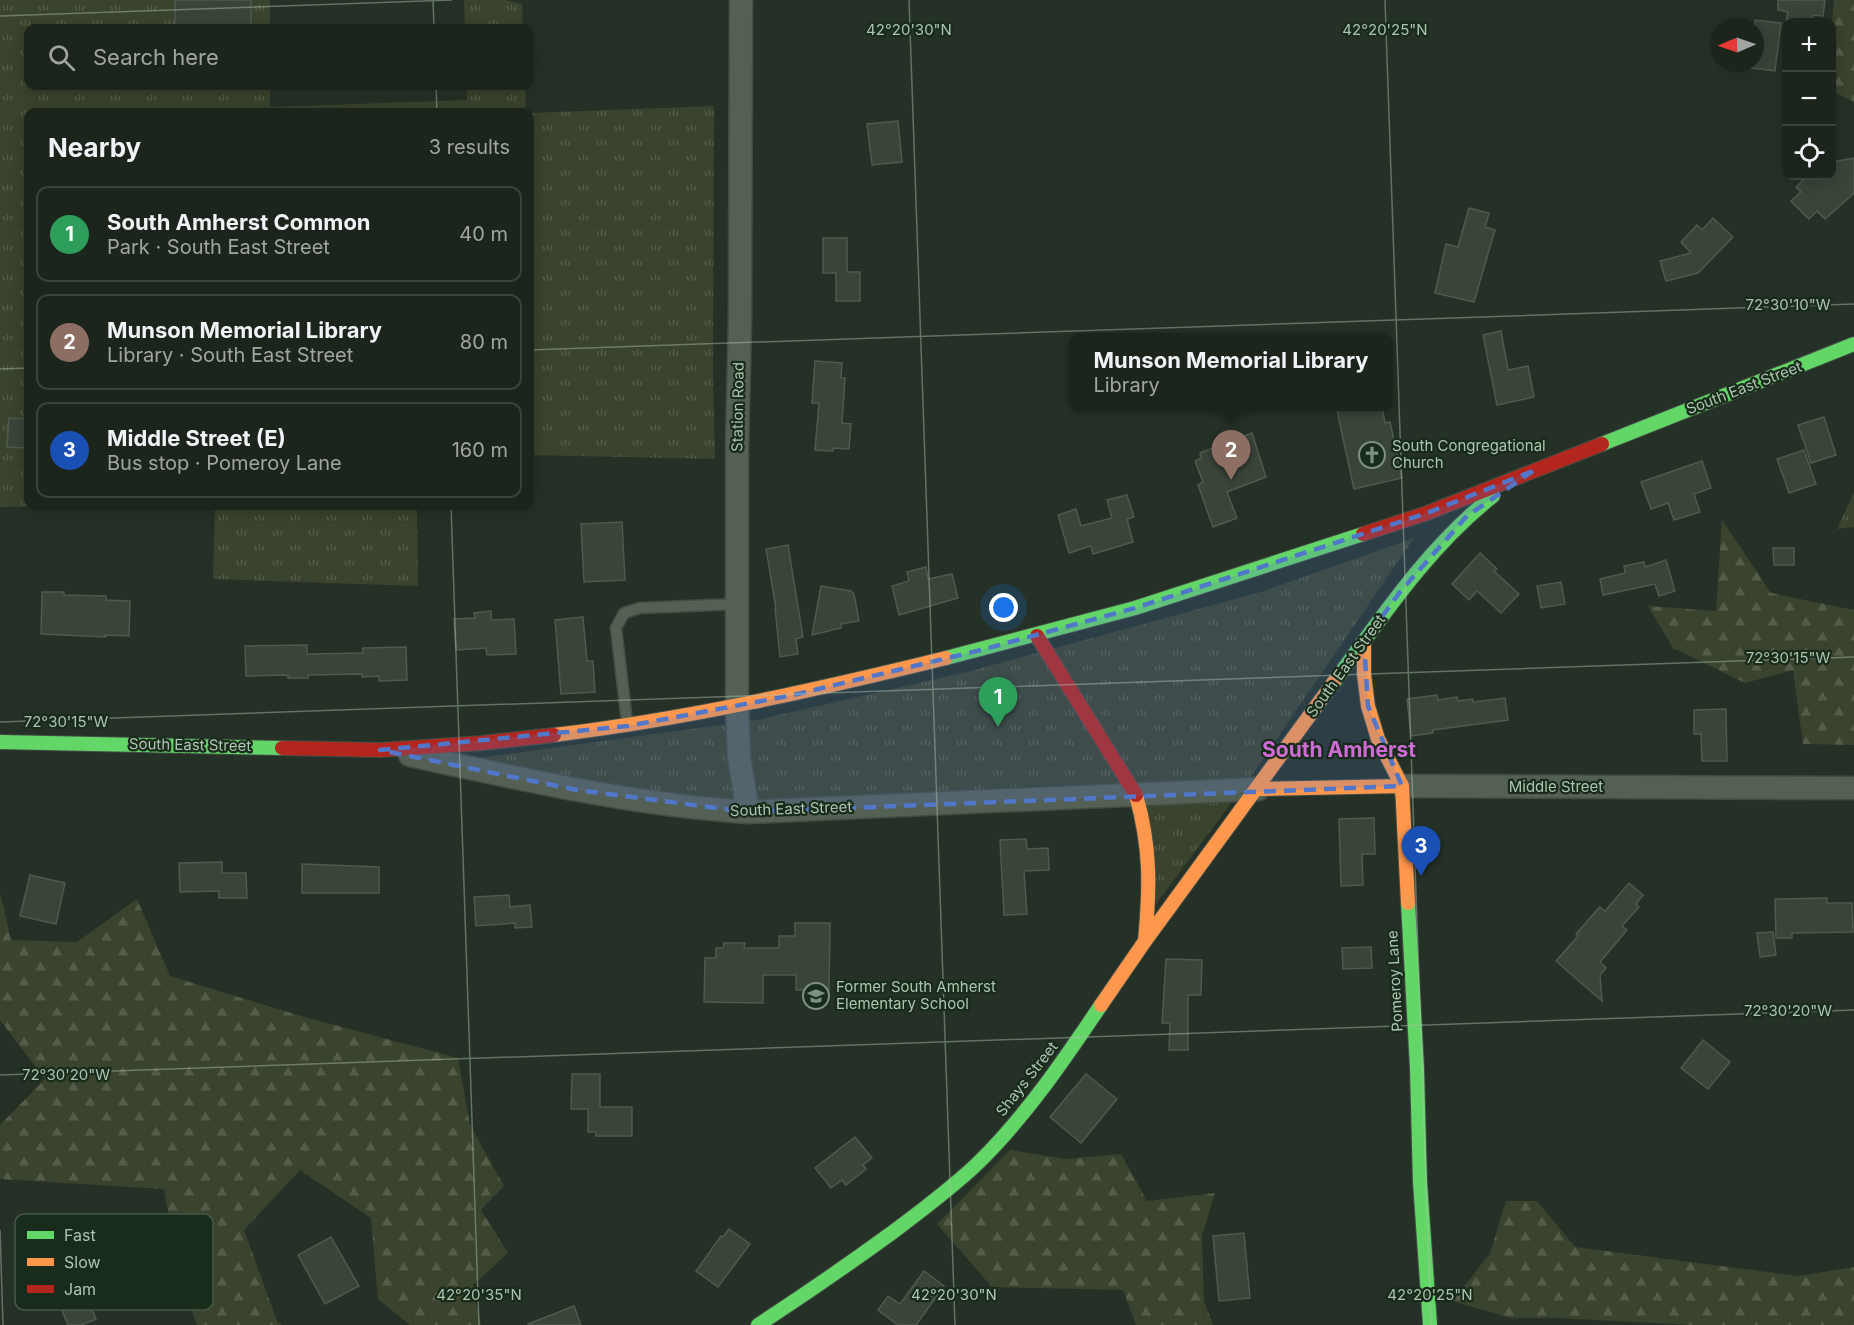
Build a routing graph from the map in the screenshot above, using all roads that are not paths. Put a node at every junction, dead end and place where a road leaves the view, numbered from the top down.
1 (741, 0) edge
2 (1854, 344) edge
3 (1533, 471) junction
4 (738, 604) junction
5 (1037, 636) junction
6 (1364, 642) junction
7 (737, 705) junction
8 (628, 726) junction
9 (0, 742) edge
10 (380, 750) junction
11 (1402, 786) junction
12 (1854, 788) edge
13 (1257, 789) junction
14 (1136, 794) junction
15 (747, 812) junction
16 (1145, 941) junction
17 (758, 1325) edge
18 (1430, 1325) edge

1 - 4 street, Station Road
2 - 3 main road, South East Street
3 - 5 main road, South East Street
3 - 6 main road, South East Street
4 - 7 street, Station Road
4 - 8 lane
5 - 7 main road, South East Street
5 - 14 main road
6 - 11 main road, Pomeroy Lane
6 - 13 main road, South East Street
7 - 8 main road, South East Street
7 - 15 street, Station Road
8 - 10 main road, South East Street
9 - 10 main road, South East Street
10 - 15 street, South East Street
11 - 12 street, Middle Street
11 - 13 main road, Middle Street
11 - 18 main road, Pomeroy Lane
13 - 14 street, South East Street
13 - 16 main road, Shays Street
14 - 15 street, South East Street
14 - 16 main road
16 - 17 main road, Shays Street

